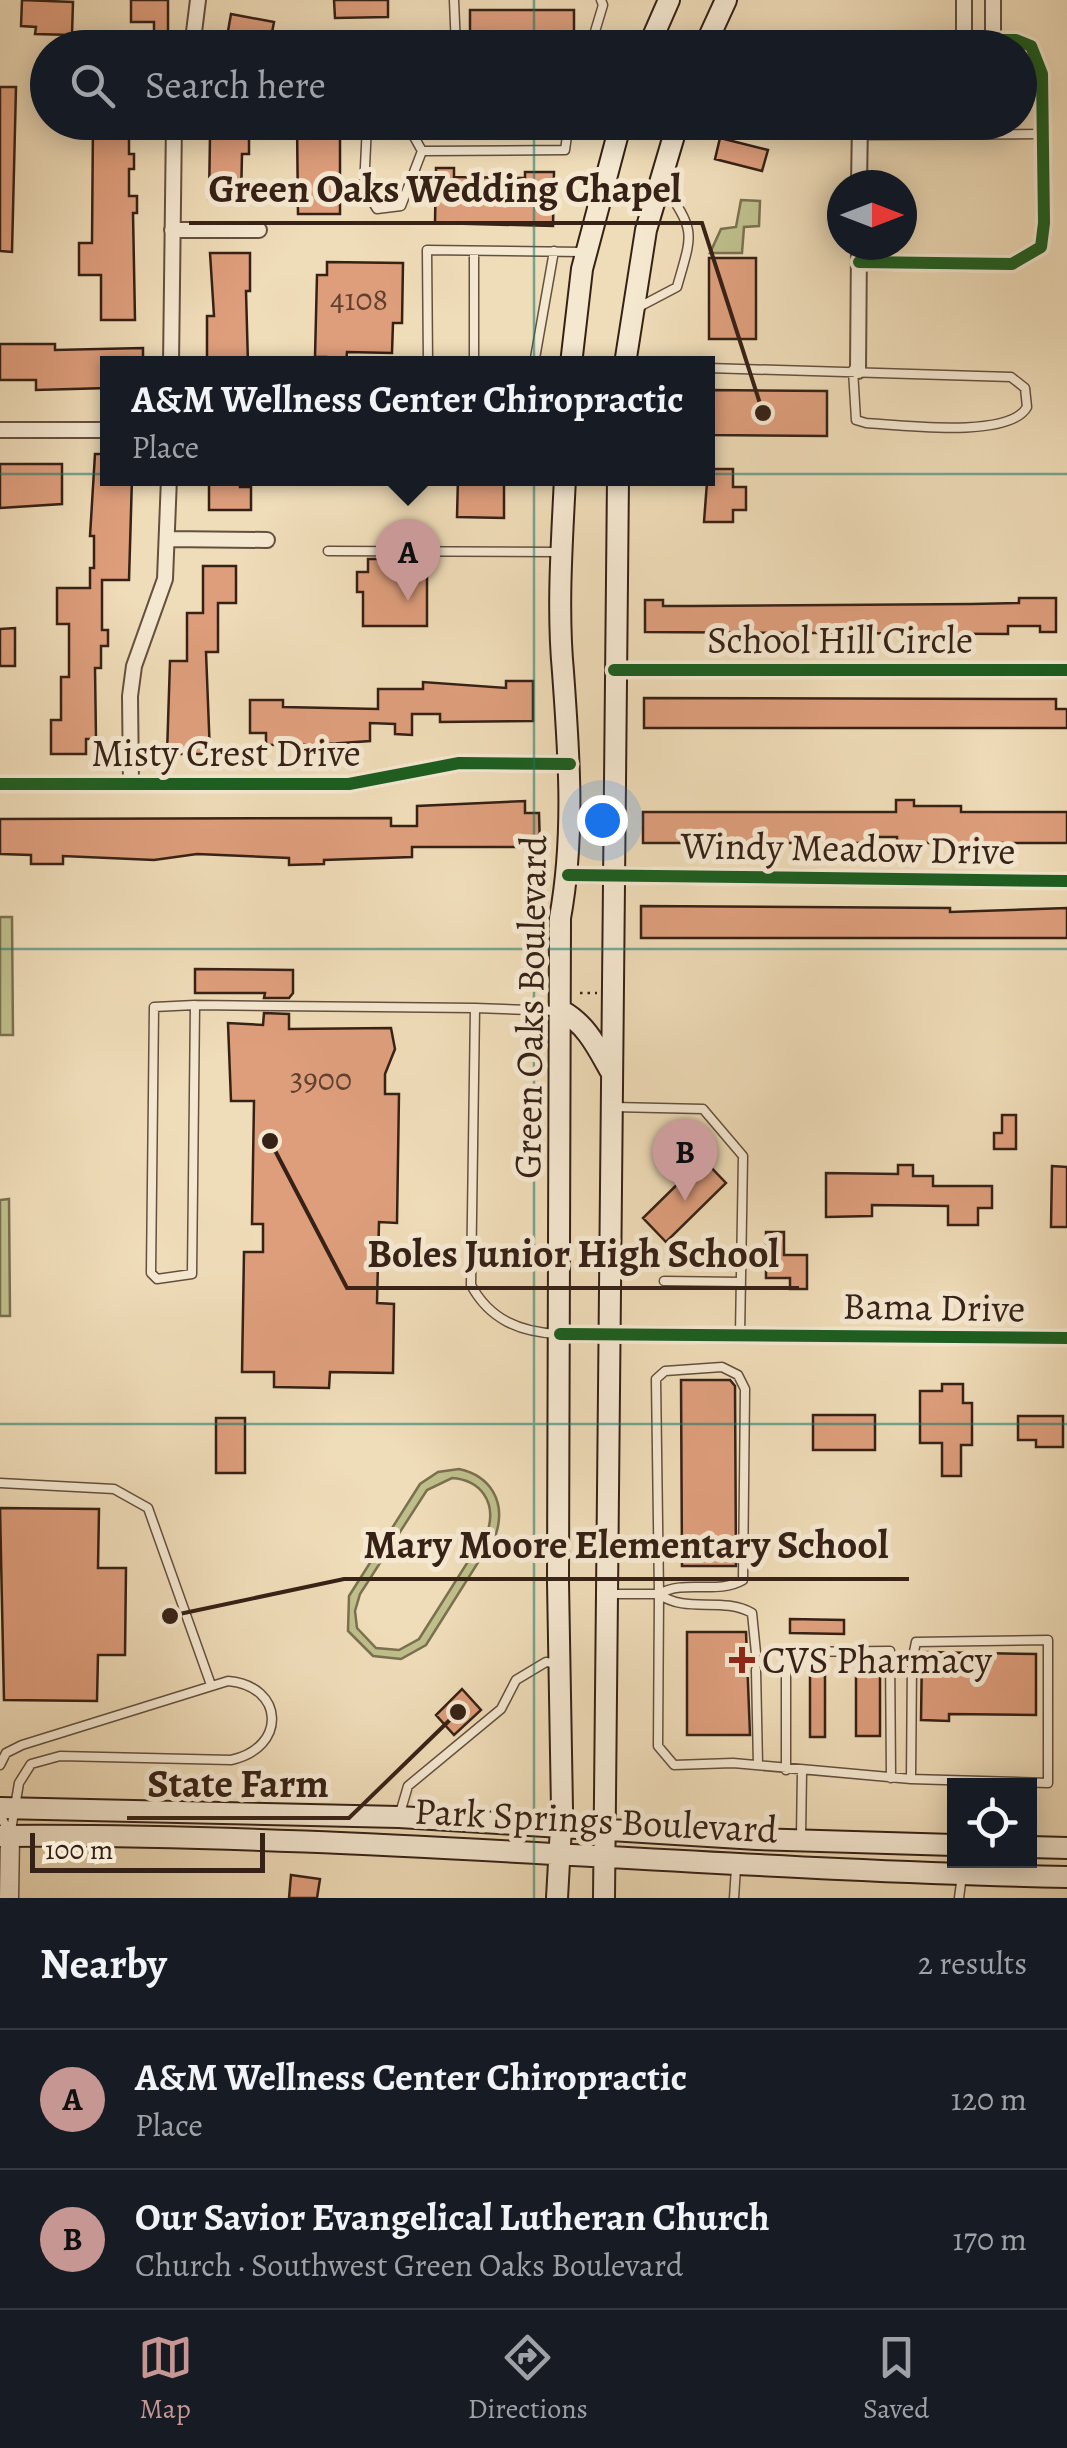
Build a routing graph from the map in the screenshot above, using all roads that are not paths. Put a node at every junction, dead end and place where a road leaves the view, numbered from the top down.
1 (198, 0) edge
2 (454, 0) edge
3 (600, 0) edge
4 (726, 0) edge
5 (964, 0) edge
6 (994, 0) edge
7 (666, 3) edge
8 (194, 30) edge
9 (455, 30) edge
10 (595, 30) edge
11 (655, 30) edge
12 (712, 30) edge
13 (964, 30) edge
14 (993, 30) edge
15 (1037, 61) edge
16 (1037, 134) edge
17 (1043, 134) junction
18 (174, 140) edge
19 (366, 140) edge
20 (417, 140) edge
21 (566, 140) edge
22 (616, 140) edge
23 (673, 140) edge
24 (860, 140) edge
25 (422, 151) junction
26 (859, 170) edge
27 (661, 180) junction
28 (172, 230) junction
29 (259, 230) dead end
30 (474, 251) junction
31 (554, 252) junction
32 (587, 252) junction
33 (859, 262) joint
34 (631, 311) junction
35 (170, 356) edge
36 (428, 356) edge
37 (474, 356) edge
38 (535, 356) edge
39 (573, 356) edge
40 (625, 356) edge
41 (715, 368) edge
42 (855, 371) junction
43 (0, 430) edge
44 (100, 430) edge
45 (169, 486) edge
46 (565, 486) edge
47 (618, 486) edge
48 (168, 538) junction
49 (268, 540) dead end
50 (328, 550) dead end
51 (562, 552) junction
52 (614, 670) junction
53 (1067, 670) edge
54 (570, 764) junction
55 (0, 784) edge
56 (132, 784) junction
57 (568, 876) junction
58 (614, 876) junction
59 (1067, 881) edge
60 (195, 1004) junction
61 (474, 1008) junction
62 (562, 1012) junction
63 (611, 1072) junction
64 (611, 1107) junction
65 (664, 1281) dead end
66 (741, 1282) junction
67 (560, 1334) junction
68 (610, 1334) junction
69 (740, 1335) junction
70 (1067, 1338) edge
71 (0, 1483) edge
72 (607, 1594) junction
73 (658, 1594) junction
74 (756, 1653) dead end
75 (562, 1664) junction
76 (756, 1670) dead end
77 (211, 1685) junction
78 (0, 1765) edge
79 (758, 1765) junction
80 (786, 1770) junction
81 (802, 1772) junction
82 (891, 1778) junction
83 (911, 1779) junction
84 (947, 1782) edge
85 (1037, 1783) edge
86 (6, 1810) edge
87 (399, 1817) junction
88 (561, 1826) junction
89 (606, 1830) junction
90 (5, 1836) edge
91 (801, 1839) junction
92 (947, 1845) edge
93 (1037, 1847) edge
94 (1067, 1848) edge
95 (560, 1851) junction
96 (605, 1855) junction
97 (736, 1864) junction
98 (947, 1868) edge
99 (962, 1868) edge
100 (1067, 1877) edge
101 (9, 1898) edge
102 (557, 1898) edge
103 (604, 1898) edge
104 (734, 1898) edge
105 (959, 1898) edge

1 - 8 street
2 - 9 lane
3 - 10 lane
4 - 12 main road
5 - 13 street
6 - 14 street
7 - 11 main road
15 - 17 street
16 - 17 lane
17 - 33 street
18 - 28 street
19 - 25 lane
20 - 25 lane
21 - 25 lane
22 - 32 main road
23 - 27 main road
24 - 26 street
27 - 34 main road
27 - 34 lane
28 - 29 street
28 - 35 street
30 - 31 lane
30 - 36 lane
30 - 37 lane
31 - 32 lane
31 - 38 lane
32 - 39 main road
33 - 42 street
34 - 40 main road
41 - 42 lane
42 - 42 lane
43 - 44 street
45 - 48 street
46 - 51 main road, Green Oaks Boulevard
47 - 52 main road
48 - 49 street
48 - 56 street
50 - 51 lane
51 - 54 main road, Green Oaks Boulevard
52 - 53 street, School Hill Circle
52 - 58 main road
54 - 56 street, Misty Crest Drive
54 - 57 main road, Green Oaks Boulevard
55 - 56 street, Misty Crest Drive
57 - 58 street, Windy Meadow Drive
57 - 62 main road, Green Oaks Boulevard
58 - 59 street, Windy Meadow Drive
58 - 63 main road
60 - 60 lane
60 - 61 lane
61 - 62 lane
61 - 67 lane
62 - 63 main road
62 - 67 main road, Green Oaks Boulevard
63 - 64 main road
64 - 66 lane
64 - 68 main road
65 - 66 lane
66 - 69 lane
67 - 68 street, Bama Drive
67 - 75 main road, Green Oaks Boulevard
68 - 69 street, Bama Drive
68 - 72 main road
69 - 70 street, Bama Drive
71 - 77 lane
72 - 73 lane
72 - 89 main road
73 - 73 lane
73 - 74 lane
73 - 79 lane
75 - 87 lane
75 - 88 main road, Green Oaks Boulevard
76 - 79 lane
77 - 78 lane
77 - 86 lane
79 - 80 lane
80 - 81 lane
80 - 82 lane
81 - 82 lane
81 - 91 lane
82 - 83 lane
83 - 84 lane
83 - 85 lane
86 - 87 main road, Park Springs Boulevard
86 - 90 lane
86 - 90 lane
87 - 88 main road, Park Springs Boulevard
88 - 89 main road, Park Springs Boulevard
88 - 95 main road, Green Oaks Boulevard
89 - 91 main road, Park Springs Boulevard
89 - 96 main road
90 - 95 main road, Park Springs Boulevard
90 - 101 street
91 - 92 main road, Park Springs Boulevard
93 - 94 main road
95 - 96 main road, Park Springs Boulevard
95 - 102 main road, Green Oaks Boulevard
96 - 97 main road, Park Springs Boulevard
96 - 103 main road
97 - 98 main road, Park Springs Boulevard
97 - 104 lane
99 - 100 main road, Park Springs Boulevard
99 - 105 lane

